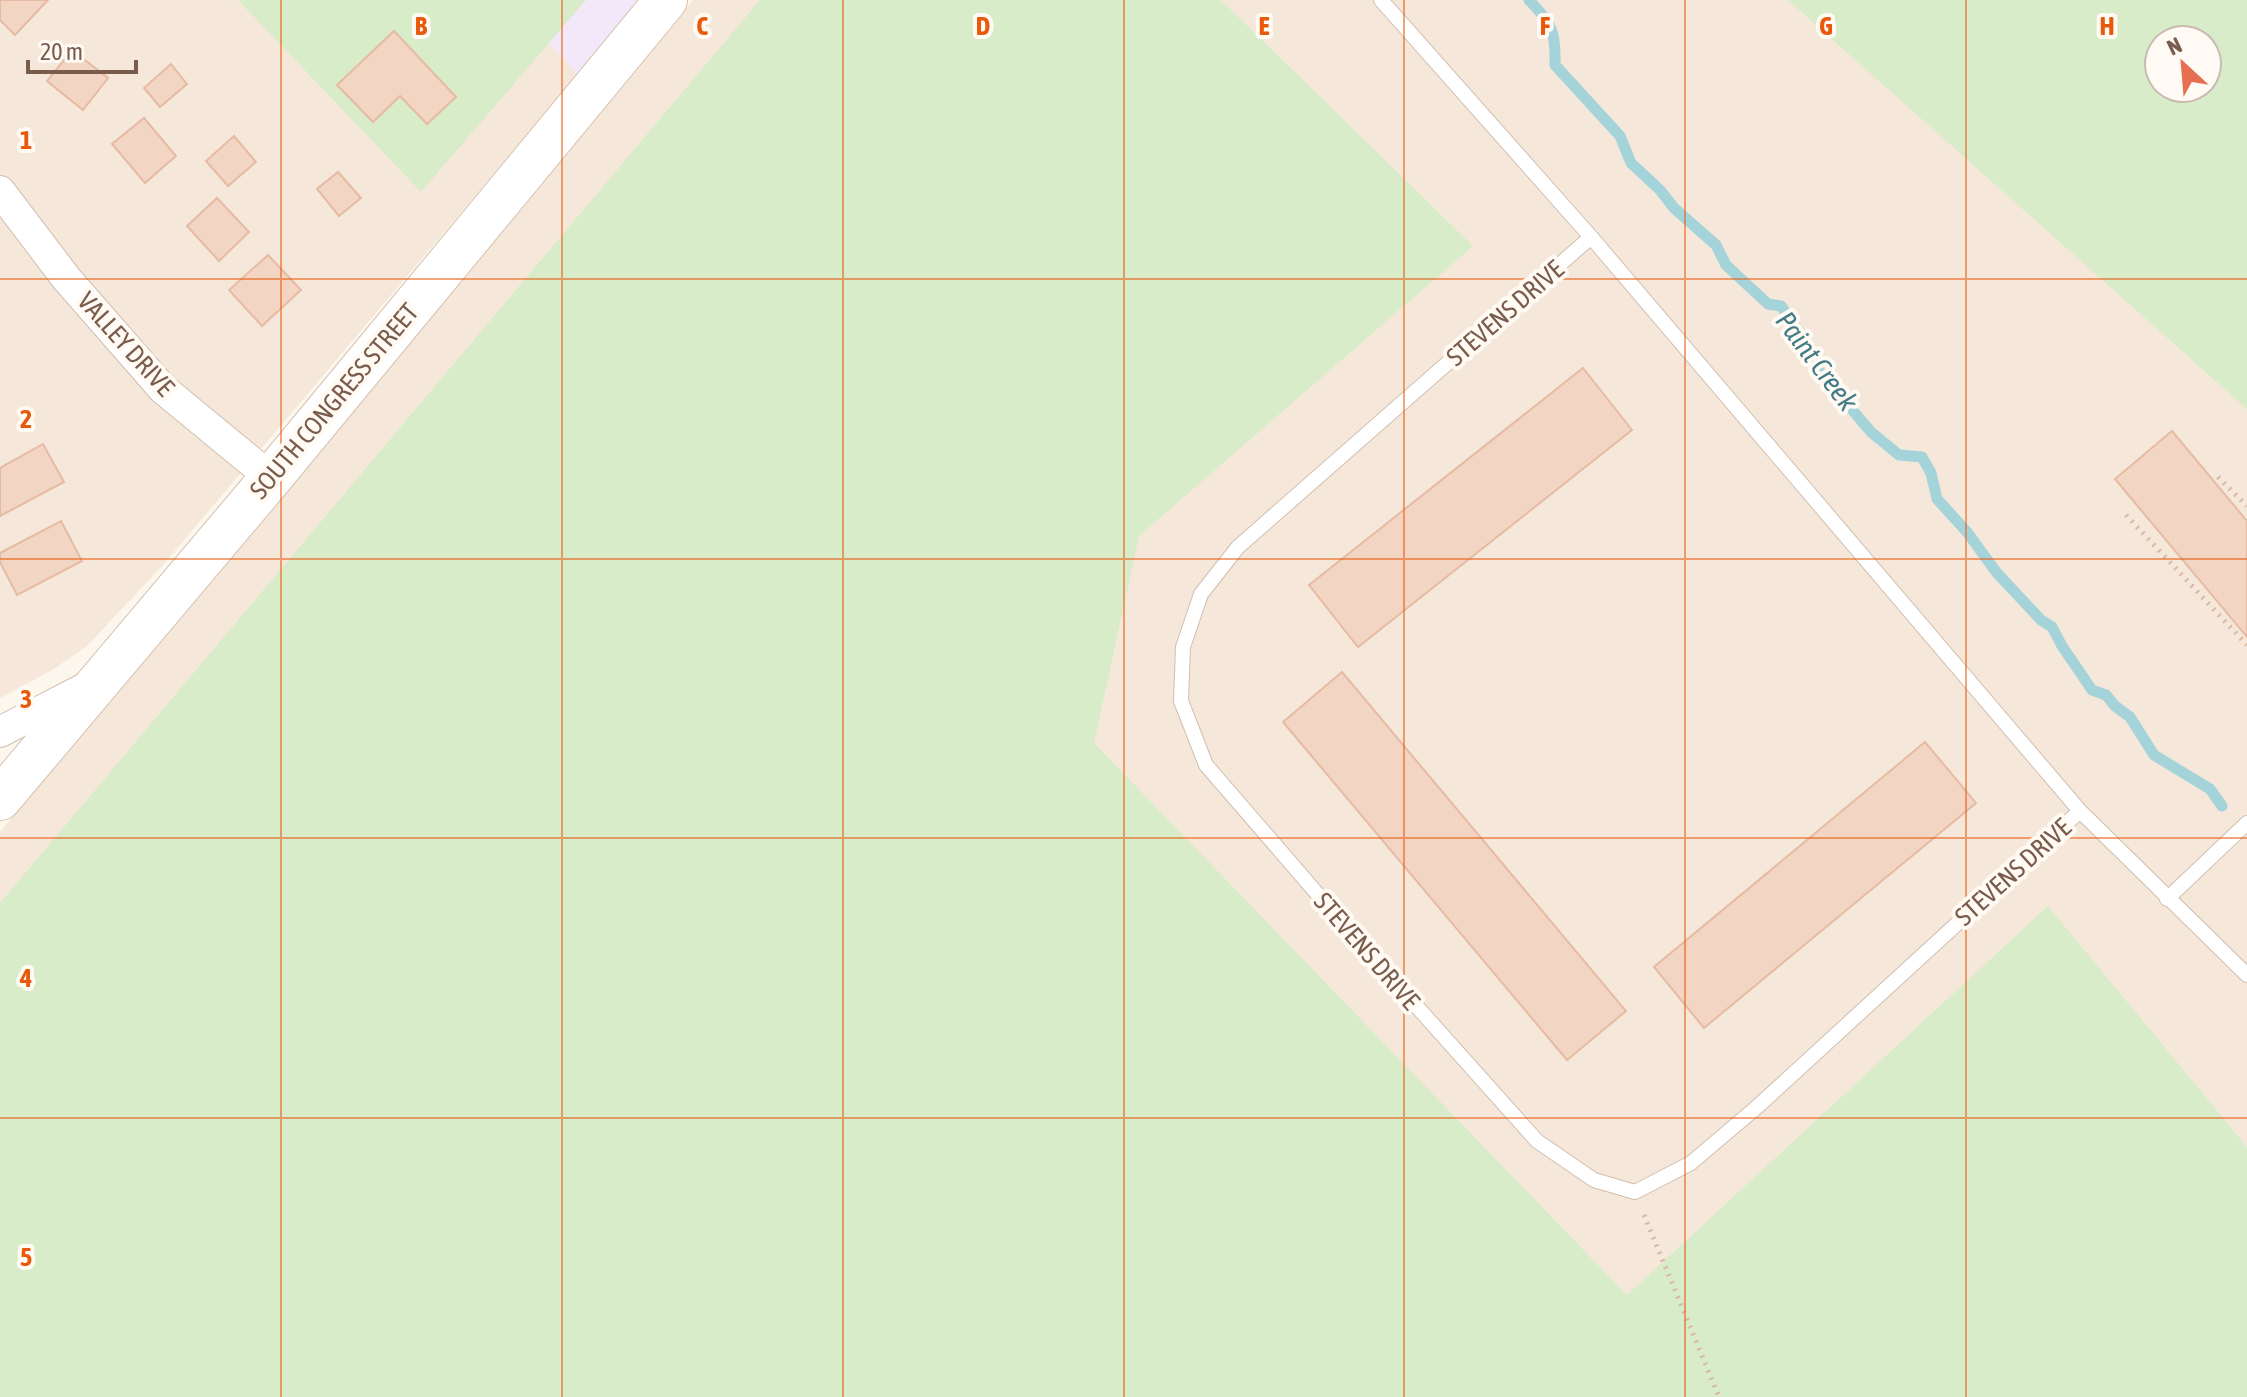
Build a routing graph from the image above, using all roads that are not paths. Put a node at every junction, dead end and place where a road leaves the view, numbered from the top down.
1 (666, 0) edge
2 (1381, 0) edge
3 (0, 191) edge
4 (1591, 237) junction
5 (271, 478) junction
6 (99, 680) junction
7 (0, 732) edge
8 (0, 799) edge
9 (2080, 811) junction
10 (2247, 823) edge
11 (2167, 899) junction
12 (2247, 975) edge

1 - 5 street, SOUTH CONGRESS STREET
2 - 4 lane, STEVENS DRIVE
3 - 5 street, VALLEY DRIVE
4 - 9 lane, STEVENS DRIVE
4 - 9 lane, STEVENS DRIVE
5 - 6 street, SOUTH CONGRESS STREET
6 - 7 street
6 - 8 street, SOUTH CONGRESS STREET
9 - 11 lane, STEVENS DRIVE
10 - 11 lane
11 - 12 lane, STEVENS DRIVE

